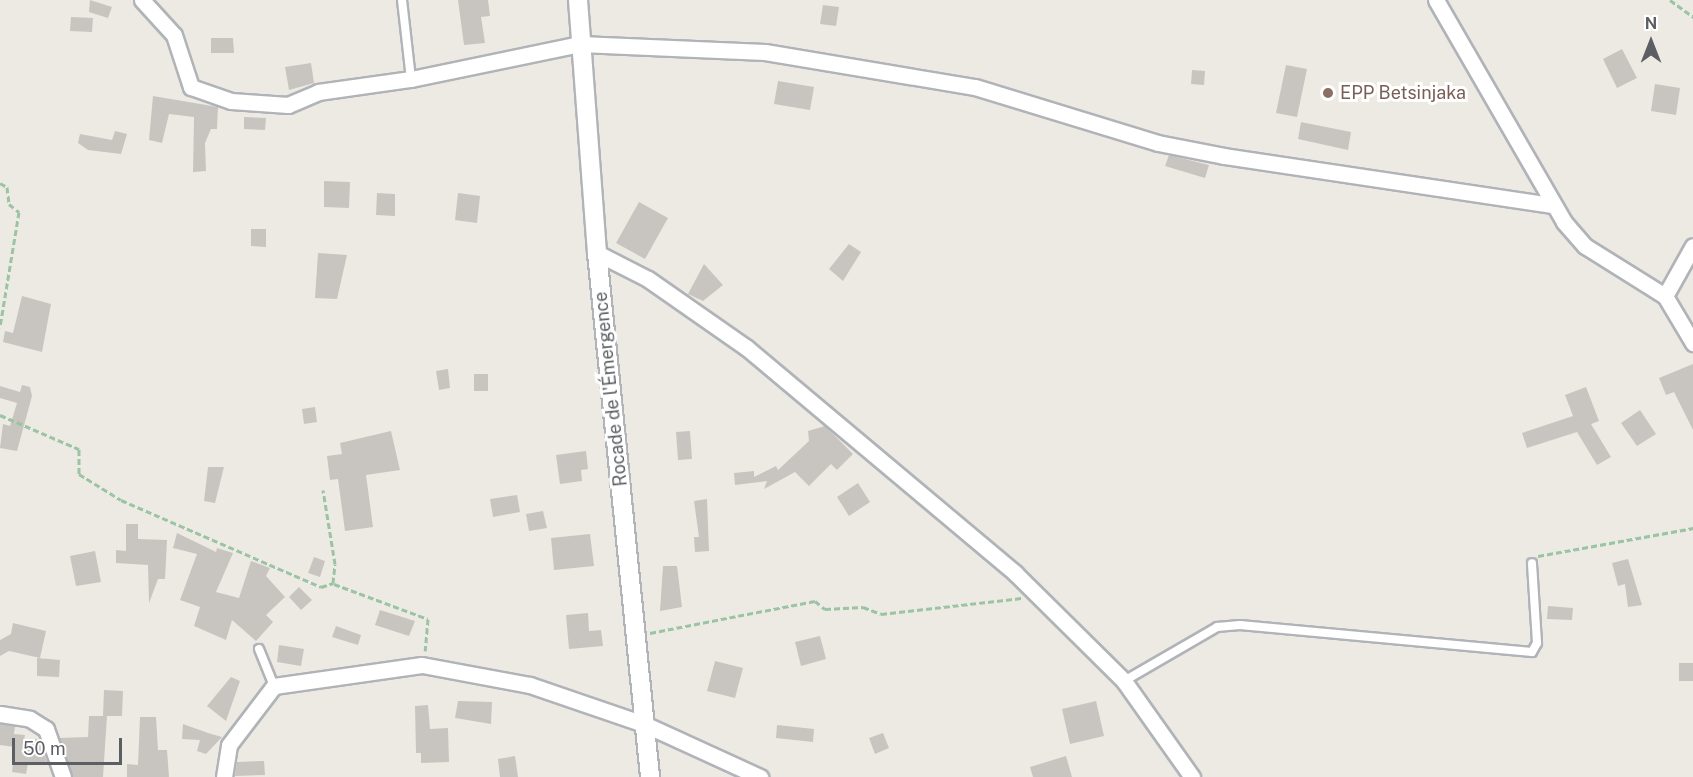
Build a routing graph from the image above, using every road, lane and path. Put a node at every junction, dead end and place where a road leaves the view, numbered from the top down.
1 (142, 0) edge
2 (402, 0) edge
3 (578, 0) edge
4 (1436, 0) edge
5 (1670, 0) edge
6 (1693, 17) edge
7 (580, 44) junction
8 (411, 79) junction
9 (0, 183) edge
10 (1553, 206) junction
11 (1693, 246) edge
12 (597, 253) junction
13 (1665, 296) junction
14 (0, 327) edge
15 (1693, 343) edge
16 (0, 415) edge
17 (323, 490) dead end
18 (1693, 528) edge
19 (1532, 563) joint
20 (333, 583) junction
21 (1039, 595) junction
22 (637, 636) junction
23 (259, 649) dead end
24 (422, 665) junction
25 (1124, 681) junction
26 (274, 686) junction
27 (0, 714) edge
28 (644, 724) junction
29 (63, 777) edge
30 (224, 777) edge
31 (650, 777) edge
32 (760, 777) edge
33 (1192, 777) edge

1 - 8 street
2 - 8 lane
3 - 7 street, Rocade de l'Émergence
4 - 10 street
5 - 6 path
7 - 8 street
7 - 10 street
7 - 12 street, Rocade de l'Émergence
9 - 14 path
10 - 13 street
11 - 13 street
12 - 21 street
12 - 22 street, Rocade de l'Émergence
13 - 15 street
16 - 20 path
17 - 20 path
18 - 19 path
19 - 25 lane
20 - 24 path
21 - 22 path
21 - 25 street
22 - 28 street, Rocade de l'Émergence
23 - 26 lane
24 - 26 street
24 - 28 street
25 - 33 street
26 - 30 street
27 - 29 street
28 - 31 street, Rocade de l'Émergence
28 - 32 street

